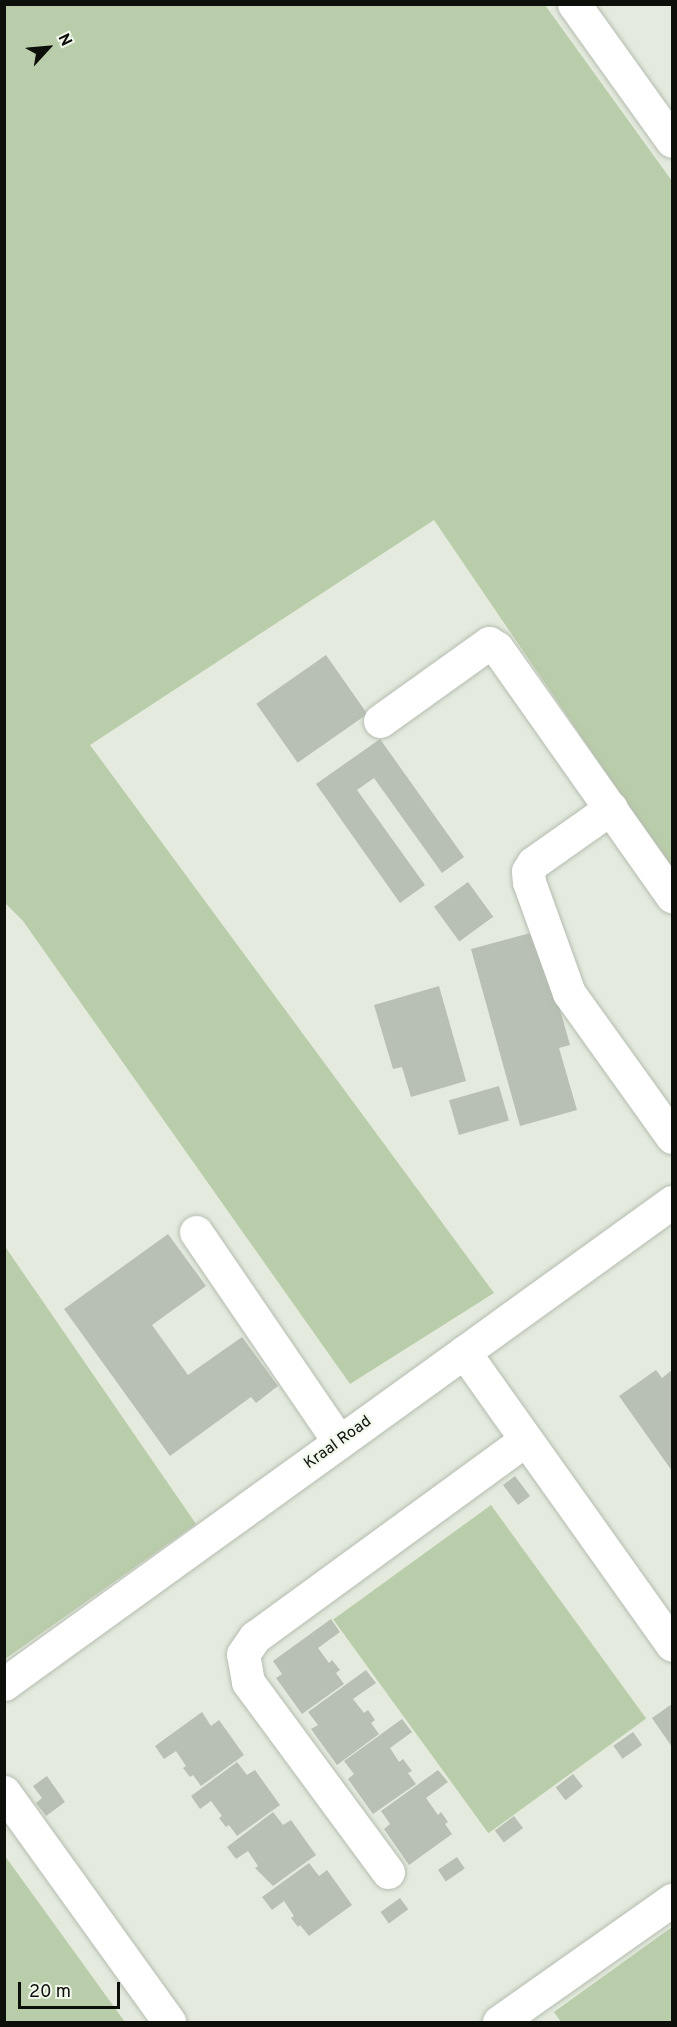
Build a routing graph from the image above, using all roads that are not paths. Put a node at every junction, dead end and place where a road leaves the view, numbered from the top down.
1 (574, 4) edge
2 (672, 141) edge
3 (380, 721) dead end
4 (611, 808) junction
5 (672, 896) edge
6 (672, 1137) edge
7 (672, 1202) edge
8 (196, 1232) dead end
9 (464, 1352) junction
10 (525, 1440) junction
11 (339, 1442) junction
12 (672, 1645) edge
13 (4, 1684) edge
14 (4, 1792) edge
15 (388, 1872) dead end
16 (672, 1900) edge
17 (534, 2012) edge
18 (170, 2022) edge
19 (499, 2022) edge

1 - 2 street
3 - 4 street
4 - 5 street
4 - 6 street
7 - 9 street, Kraal Road
8 - 11 street
9 - 10 street
9 - 11 street, Kraal Road
10 - 12 street
10 - 15 street
11 - 13 street, Kraal Road
14 - 18 street
16 - 17 street
17 - 19 street

